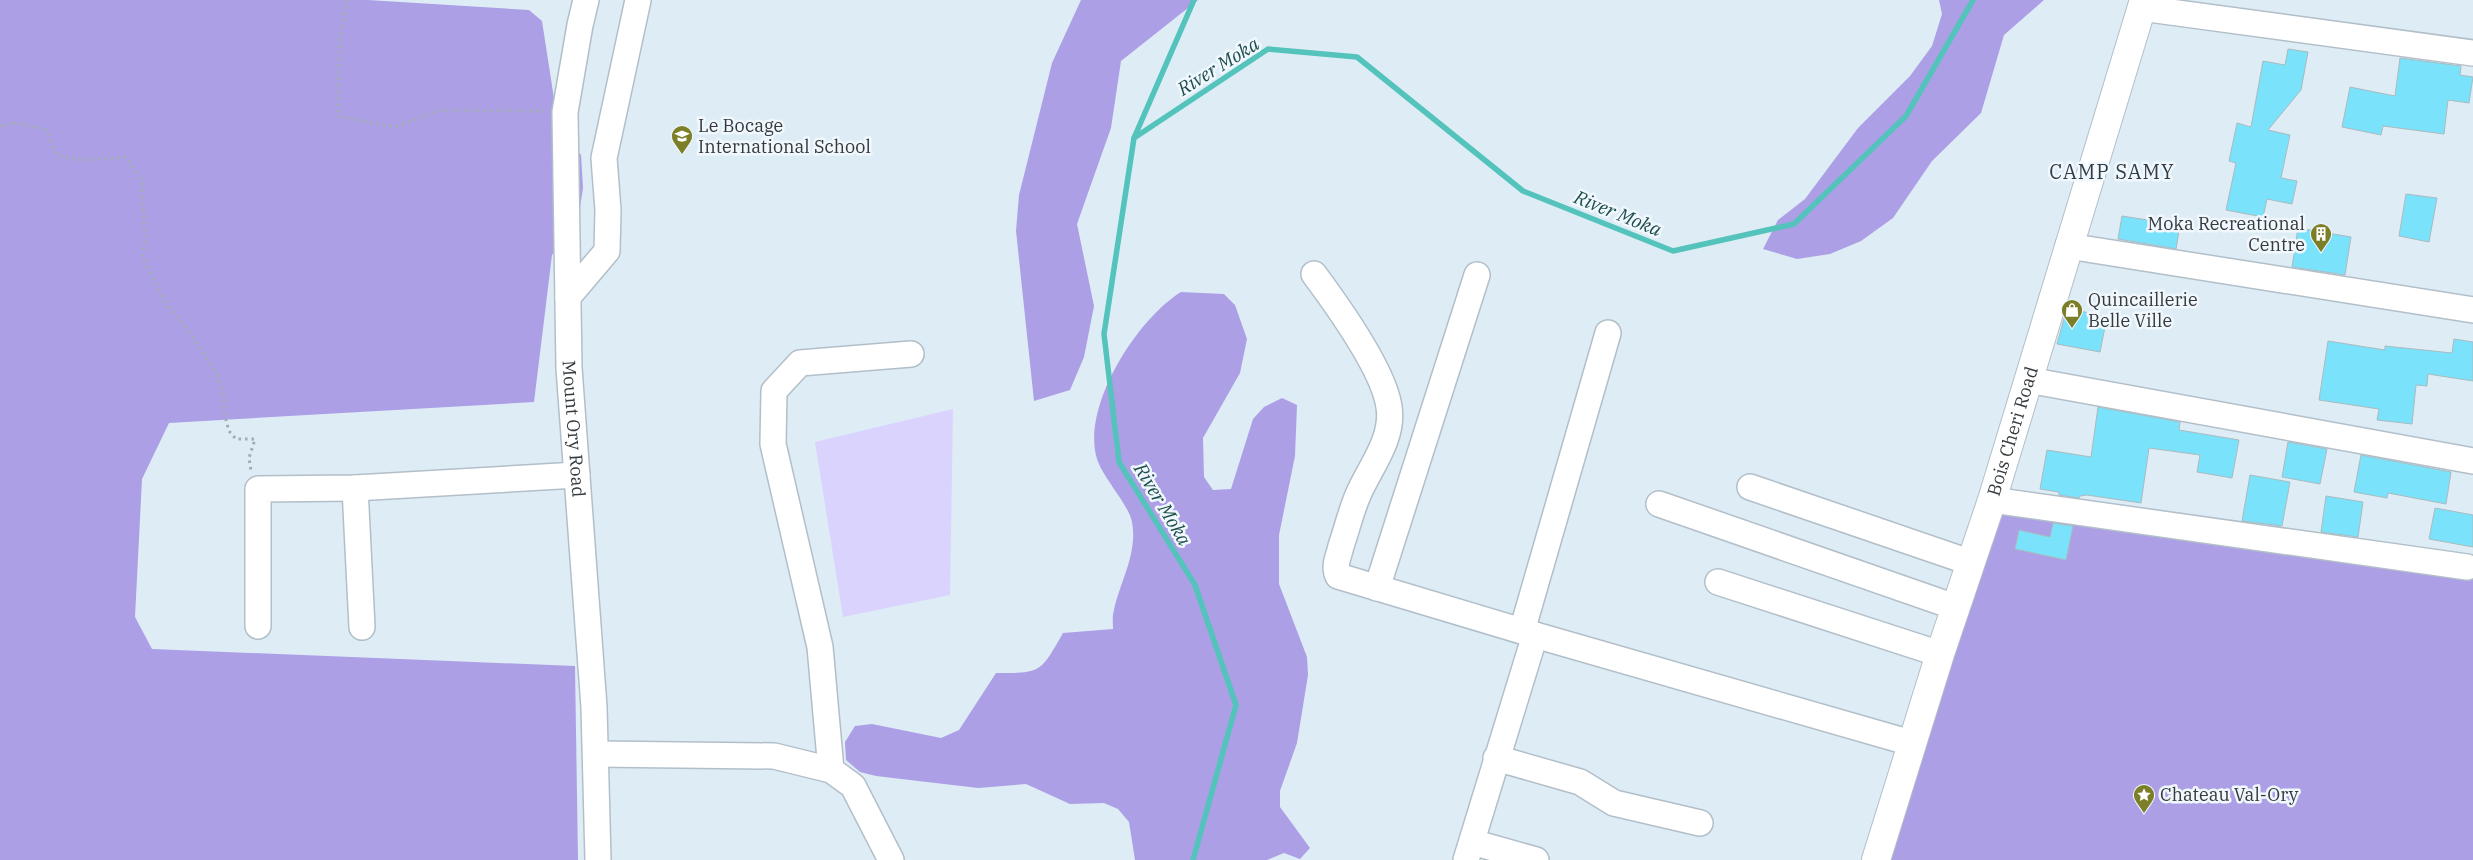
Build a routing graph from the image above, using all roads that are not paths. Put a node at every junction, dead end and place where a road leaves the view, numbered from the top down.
1 (586, 0) edge
2 (638, 0) edge
3 (2143, 4) edge
4 (2473, 53) edge
5 (2068, 246) junction
6 (1314, 274) dead end
7 (1477, 275) dead end
8 (568, 297) junction
9 (2473, 310) edge
10 (1608, 333) dead end
11 (911, 354) dead end
12 (2028, 380) junction
13 (2473, 461) edge
14 (577, 475) junction
15 (1750, 487) dead end
16 (355, 488) junction
17 (1992, 500) junction
18 (1659, 504) dead end
19 (1969, 562) junction
20 (2467, 567) dead end
21 (1718, 582) dead end
22 (1377, 588) junction
23 (1955, 607) junction
24 (258, 626) dead end
25 (362, 628) dead end
26 (1529, 634) junction
27 (1940, 654) junction
28 (1911, 743) junction
29 (596, 754) junction
30 (1496, 758) junction
31 (831, 770) junction
32 (1700, 824) dead end
33 (1469, 851) edge
34 (598, 860) edge
35 (891, 860) edge
36 (1536, 860) edge
37 (1876, 860) edge

1 - 8 street, Mount Ory Road
2 - 8 street
3 - 4 street
3 - 5 main road, Bois Cheri Road
5 - 9 street
5 - 12 main road, Bois Cheri Road
6 - 22 street
7 - 22 street
8 - 14 street, Mount Ory Road
10 - 26 street
11 - 31 street
12 - 13 street
12 - 17 main road, Bois Cheri Road
14 - 16 street
14 - 29 street, Mount Ory Road
15 - 19 street
16 - 24 street
16 - 25 street
17 - 19 main road, Bois Cheri Road
17 - 20 street
18 - 23 street
19 - 23 main road, Bois Cheri Road
21 - 27 street
22 - 26 street
23 - 27 main road, Bois Cheri Road
26 - 28 street
26 - 30 street
27 - 28 main road, Bois Cheri Road
28 - 37 main road, Bois Cheri Road
29 - 31 street
29 - 34 street, Mount Ory Road
30 - 32 street
30 - 33 street
31 - 35 street
33 - 36 street

